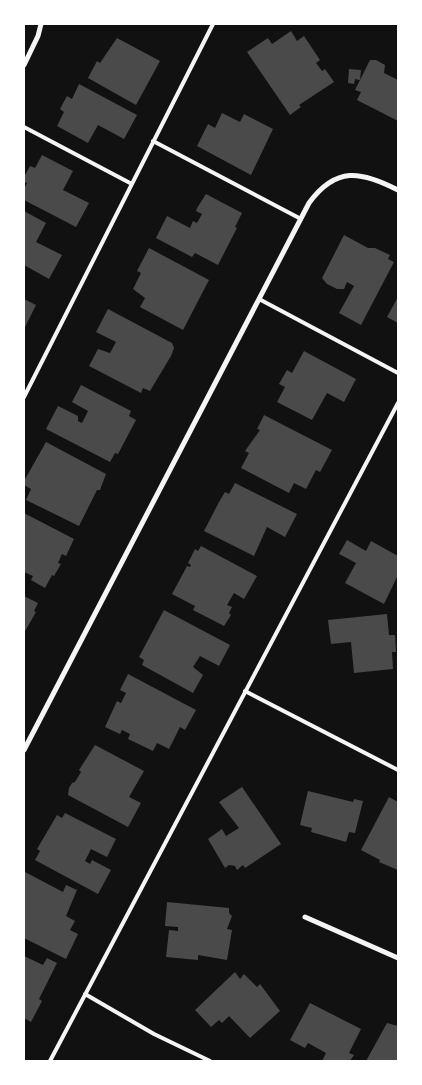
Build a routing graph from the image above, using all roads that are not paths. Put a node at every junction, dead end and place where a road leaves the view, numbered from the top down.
1 (41, 24) edge
2 (212, 24) edge
3 (24, 65) edge
4 (24, 127) edge
5 (152, 142) junction
6 (130, 182) junction
7 (398, 190) edge
8 (301, 219) junction
9 (258, 299) junction
10 (398, 373) edge
11 (24, 397) edge
12 (398, 404) edge
13 (245, 691) junction
14 (24, 750) edge
15 (398, 770) edge
16 (305, 917) dead end
17 (398, 958) edge
18 (85, 994) junction
19 (50, 1061) edge
20 (210, 1061) edge

1 - 3 street
2 - 5 lane
4 - 6 lane
5 - 6 lane
5 - 8 lane
6 - 11 lane
7 - 8 street
8 - 9 street
9 - 10 lane
9 - 14 street
12 - 13 lane
13 - 15 lane
13 - 18 lane
16 - 17 street
18 - 19 lane
18 - 20 lane

